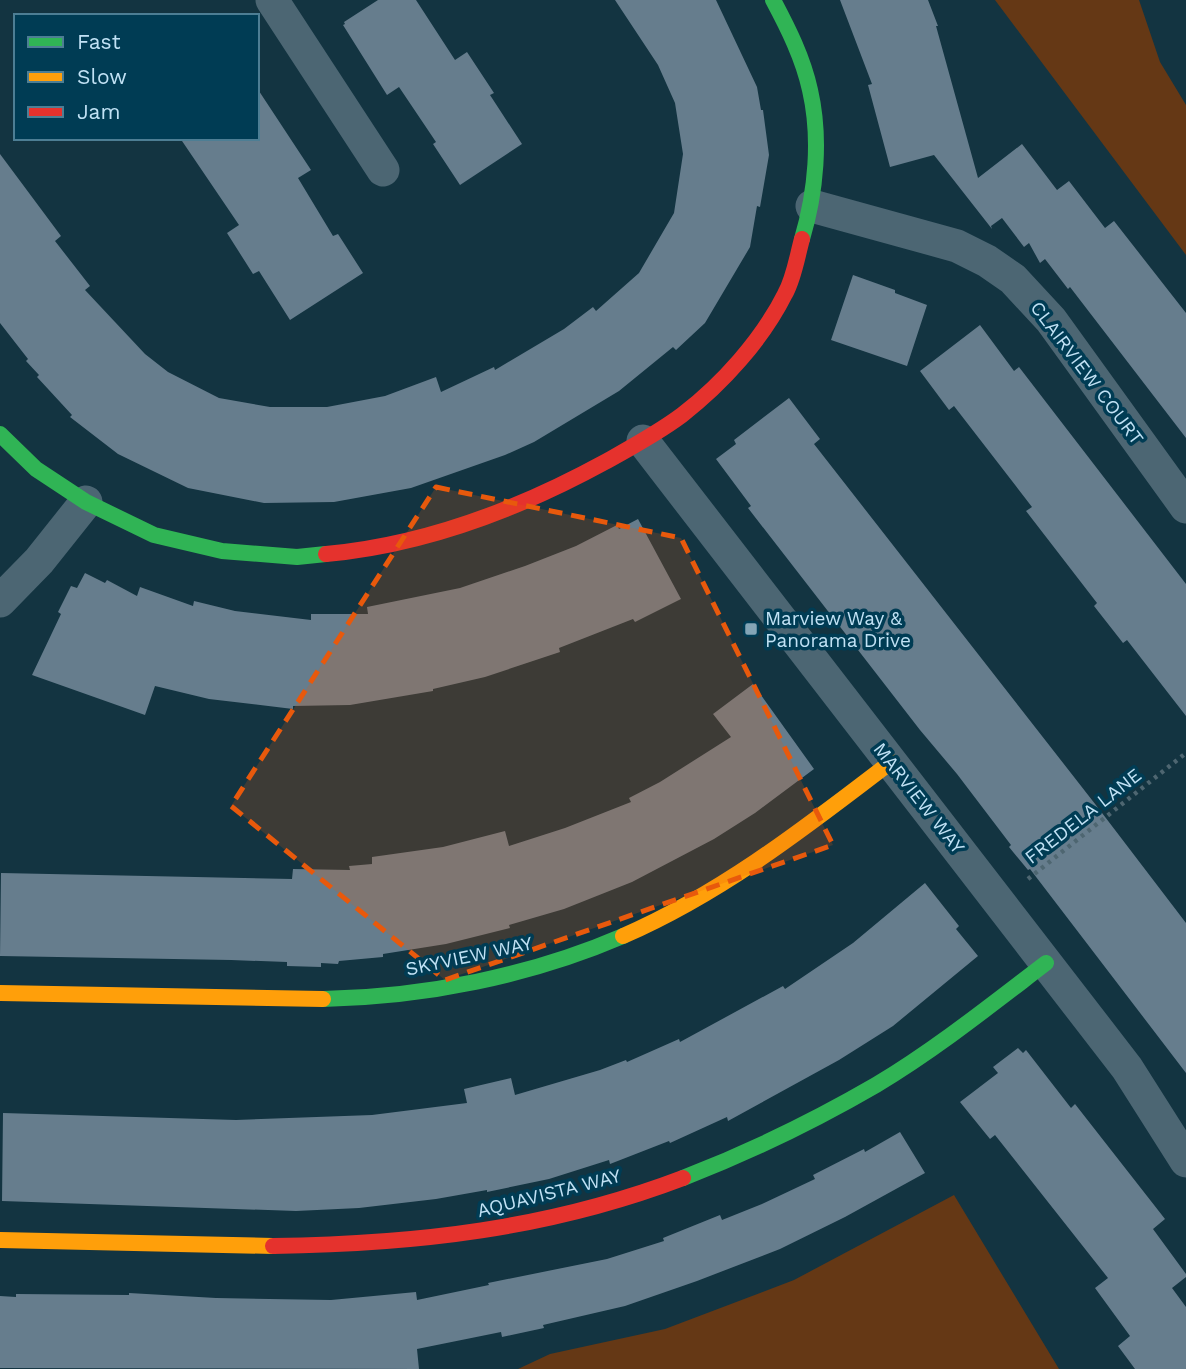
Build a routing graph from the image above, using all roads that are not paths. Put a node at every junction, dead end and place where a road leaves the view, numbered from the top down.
1 (272, 0) edge
2 (773, 0) edge
3 (383, 170) dead end
4 (812, 206) junction
5 (0, 435) edge
6 (643, 441) junction
7 (86, 502) junction
8 (1186, 507) edge
9 (0, 601) edge
10 (891, 762) junction
11 (1046, 963) junction
12 (0, 993) edge
13 (1186, 1161) edge
14 (0, 1240) edge

1 - 3 street
2 - 4 street
4 - 6 street
4 - 8 street, CLAIRVIEW COURT
5 - 7 street
6 - 7 street
6 - 10 street, MARVIEW WAY
7 - 9 street
10 - 11 street, MARVIEW WAY
10 - 12 street, SKYVIEW WAY
11 - 13 street, MARVIEW WAY
11 - 14 street, AQUAVISTA WAY

